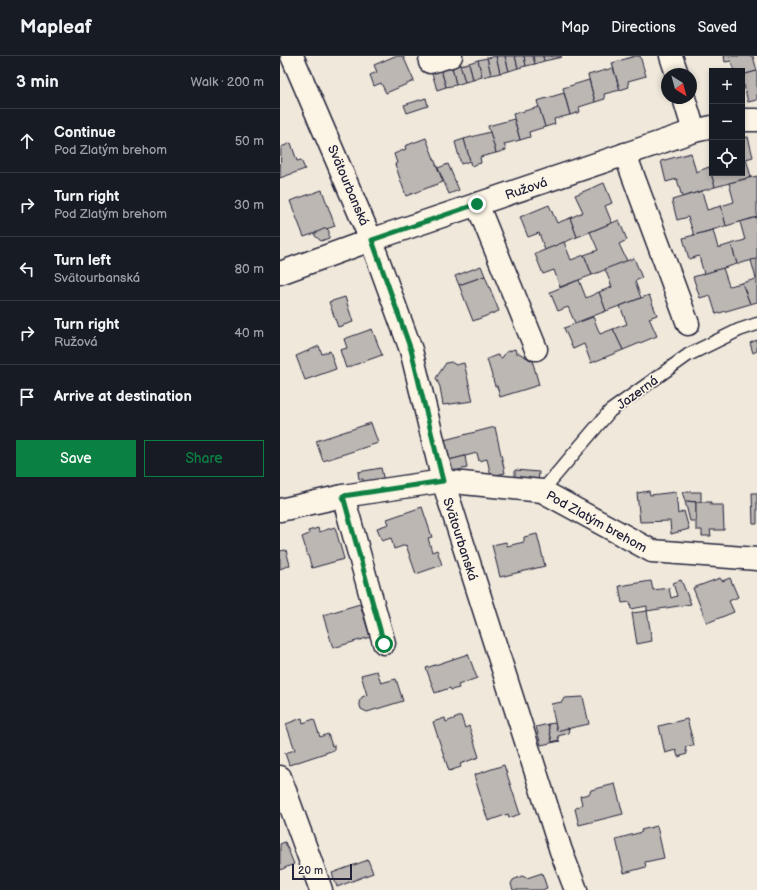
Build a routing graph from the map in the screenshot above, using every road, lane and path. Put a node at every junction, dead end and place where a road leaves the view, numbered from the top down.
1 (292, 56) edge
2 (451, 56) edge
3 (671, 56) edge
4 (430, 62) dead end
5 (675, 68) edge
6 (688, 104) edge
7 (745, 120) edge
8 (757, 120) edge
9 (703, 129) edge
10 (625, 154) junction
11 (477, 204) junction
12 (372, 240) junction
13 (280, 273) edge
14 (688, 324) dead end
15 (757, 324) edge
16 (536, 348) dead end
17 (443, 481) junction
18 (542, 491) junction
19 (343, 496) junction
20 (280, 510) edge
21 (757, 559) edge
22 (384, 644) dead end
23 (280, 777) edge
24 (320, 890) edge
25 (576, 890) edge

1 - 12 street, Svätourbanská
2 - 4 street
3 - 5 street
6 - 9 street, Ružová
7 - 8 street
9 - 10 street, Ružová
10 - 11 street, Ružová
10 - 14 street
11 - 12 street, Ružová
11 - 16 street
12 - 13 street, Ružová
12 - 17 street, Svätourbanská
15 - 18 lane, Jazerná
17 - 18 street, Pod Zlatým brehom
17 - 19 street, Pod Zlatým brehom
17 - 25 street, Svätourbanská
18 - 21 street, Pod Zlatým brehom
19 - 20 street, Pod Zlatým brehom
19 - 22 street
23 - 24 street

